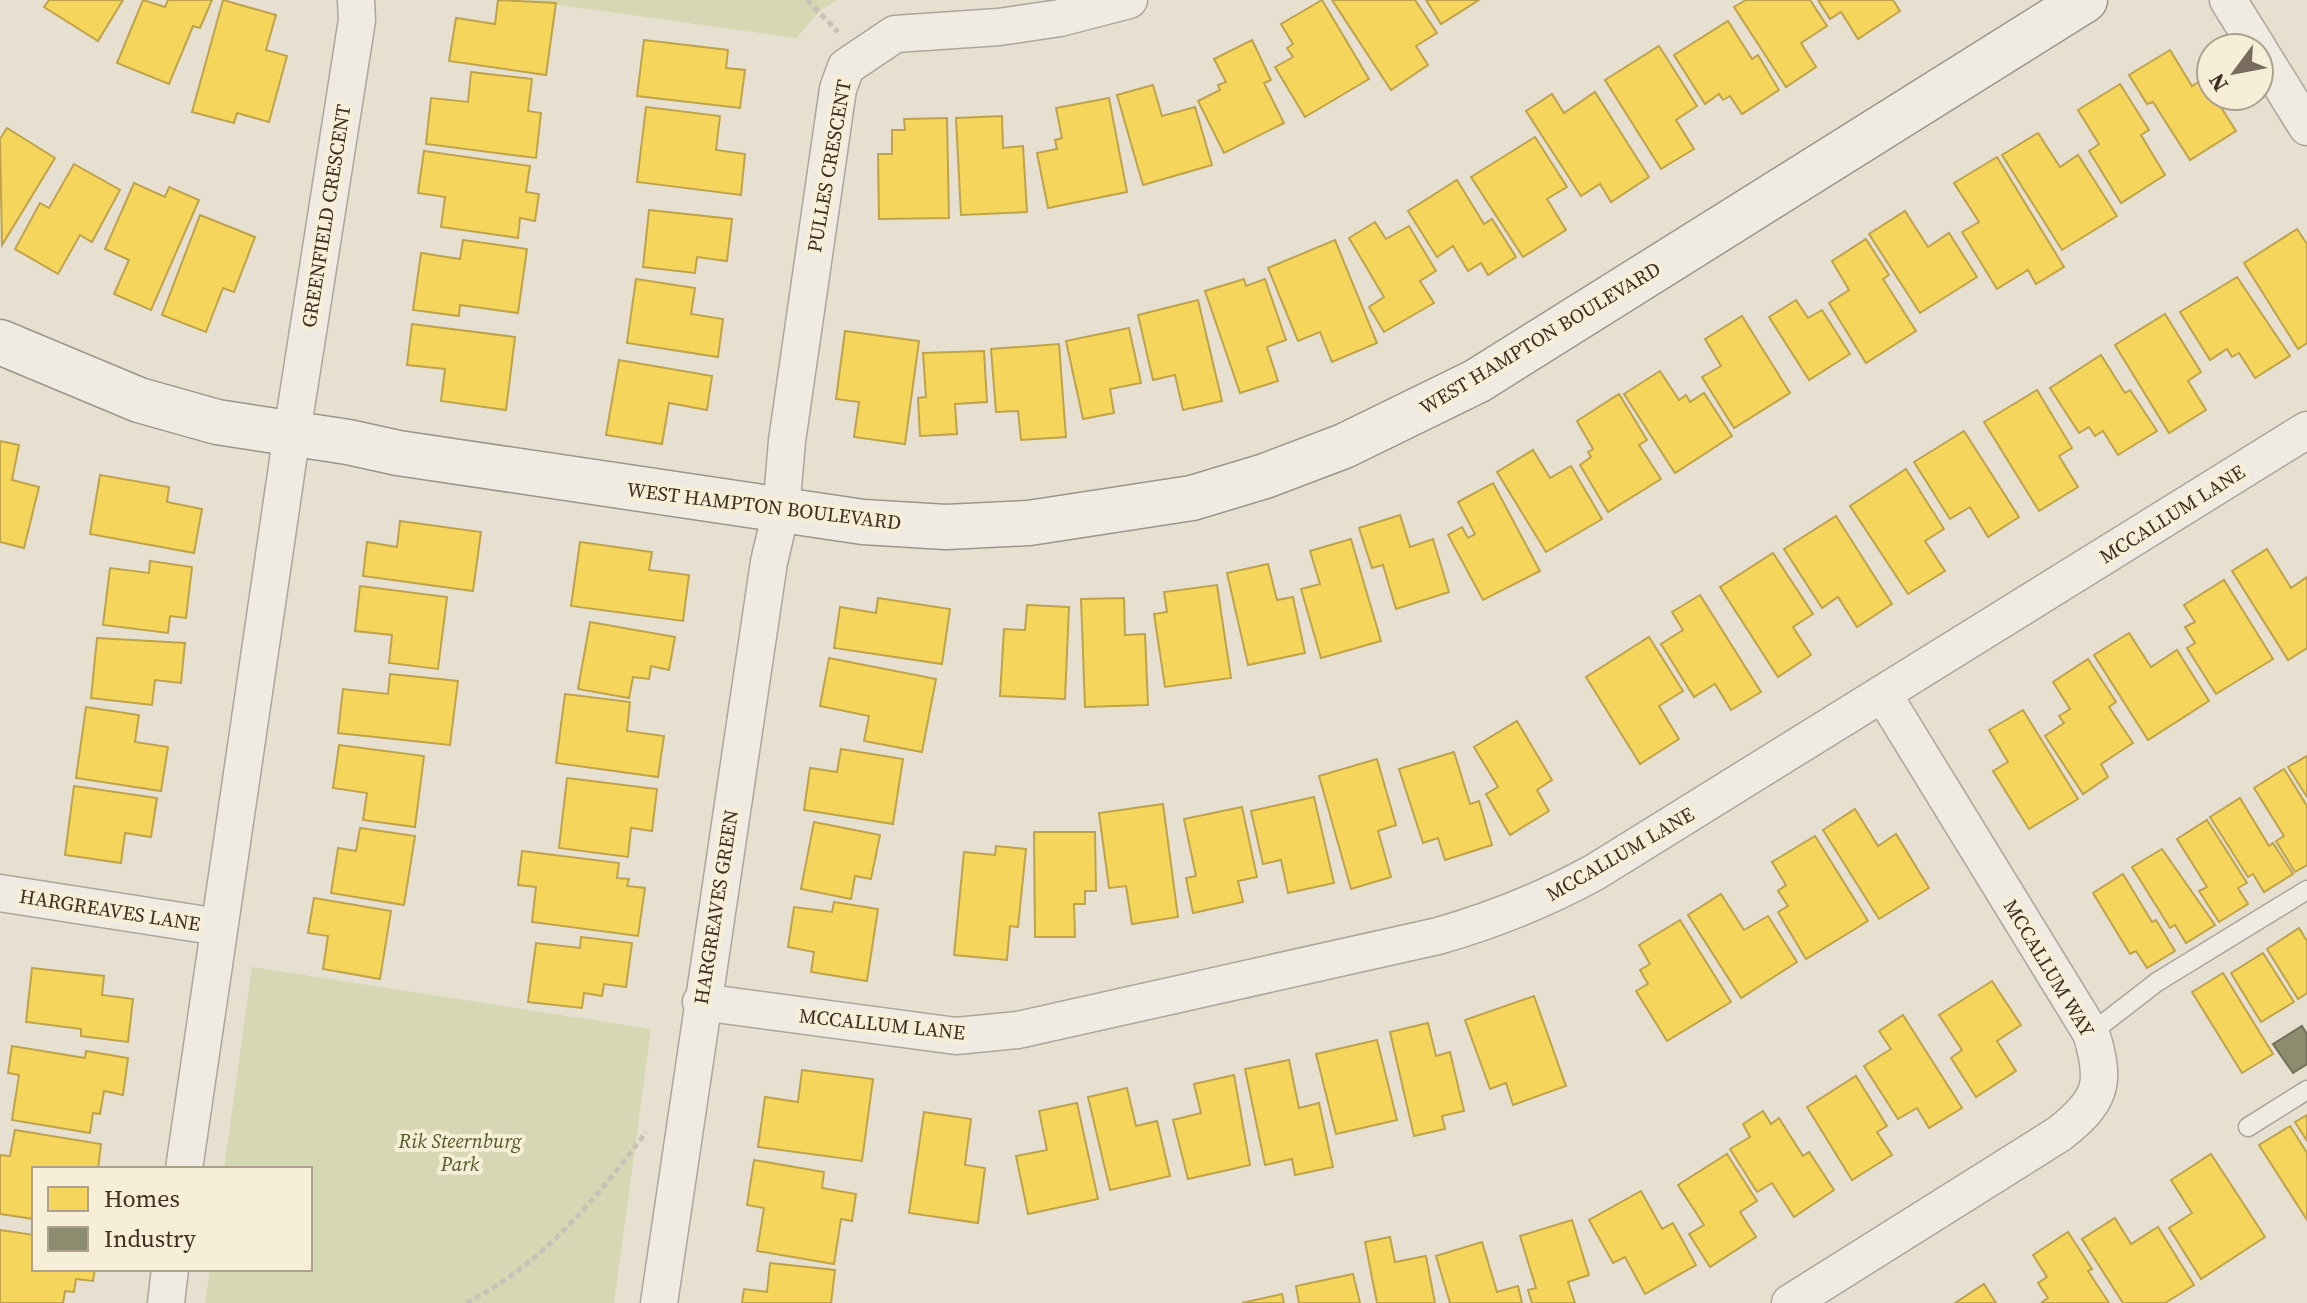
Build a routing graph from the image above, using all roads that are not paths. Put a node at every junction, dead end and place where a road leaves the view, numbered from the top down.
1 (356, 0) edge
2 (1129, 0) edge
3 (2085, 0) edge
4 (2228, 0) edge
5 (2248, 32) edge
6 (2275, 76) edge
7 (2307, 127) edge
8 (0, 342) edge
9 (2307, 430) edge
10 (292, 433) junction
11 (781, 511) junction
12 (1883, 694) junction
13 (2307, 890) edge
14 (0, 893) edge
15 (219, 927) junction
16 (701, 1002) junction
17 (2091, 1033) junction
18 (2307, 1090) edge
19 (2248, 1127) dead end
20 (184, 1167) edge
21 (170, 1271) edge
22 (166, 1303) edge
23 (659, 1303) edge
24 (1790, 1303) edge

1 - 10 street, GREENFIELD CRESCENT
2 - 11 street, PULLES CRESCENT
3 - 11 street, WEST HAMPTON BOULEVARD
4 - 5 street
6 - 7 street
8 - 10 street, WEST HAMPTON BOULEVARD
9 - 12 street, MCCALLUM LANE
10 - 11 street, WEST HAMPTON BOULEVARD
10 - 15 street
11 - 16 street, HARGREAVES GREEN
12 - 16 street, MCCALLUM LANE
12 - 17 street, MCCALLUM WAY
13 - 17 lane
14 - 15 street, HARGREAVES LANE
15 - 20 street
16 - 23 street, HARGREAVES GREEN
17 - 24 street, MCCALLUM WAY
18 - 19 lane
21 - 22 street

